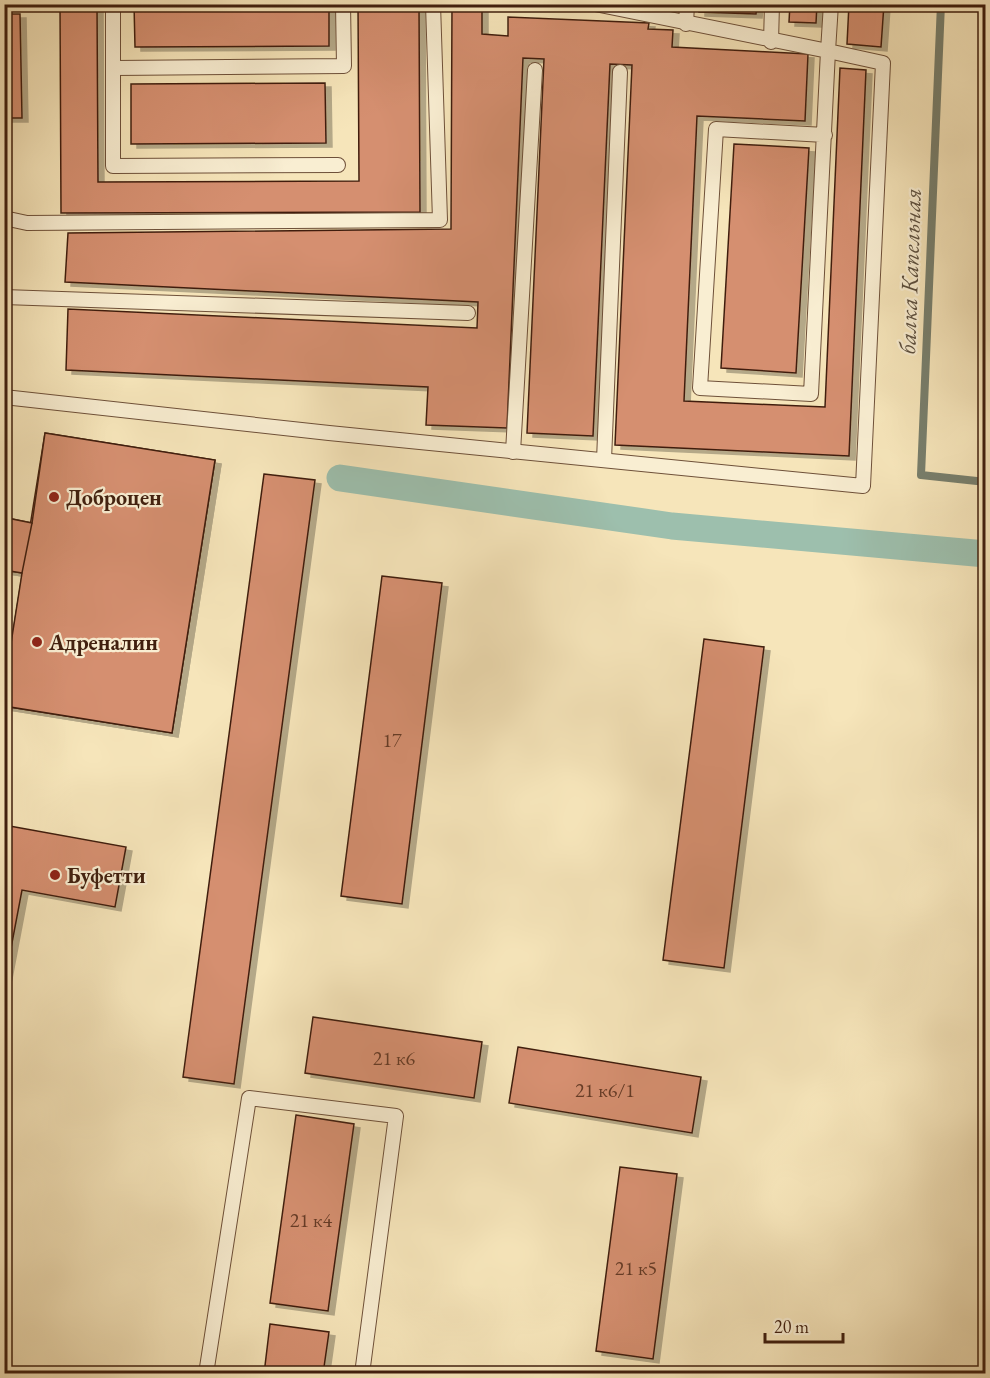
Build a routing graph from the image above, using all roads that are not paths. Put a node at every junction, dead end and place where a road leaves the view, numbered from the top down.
1 (113, 4) edge
2 (343, 4) edge
3 (433, 4) edge
4 (595, 4) edge
5 (687, 4) edge
6 (772, 4) edge
7 (831, 4) edge
8 (686, 24) junction
9 (771, 42) junction
10 (828, 51) junction
11 (114, 68) junction
12 (535, 70) dead end
13 (620, 72) dead end
14 (825, 135) junction
15 (338, 165) dead end
16 (4, 218) edge
17 (4, 297) edge
18 (468, 313) dead end
19 (4, 397) edge
20 (513, 452) junction
21 (604, 460) junction
22 (206, 1374) edge
23 (362, 1374) edge

1 - 11 lane
2 - 11 lane
3 - 16 lane
4 - 8 lane
5 - 8 lane
6 - 9 lane
7 - 10 lane
8 - 9 lane
9 - 10 lane
10 - 14 lane
10 - 21 lane
11 - 15 lane
12 - 20 lane
13 - 21 lane
14 - 14 lane
17 - 18 lane
19 - 20 lane
20 - 21 lane
22 - 23 lane

